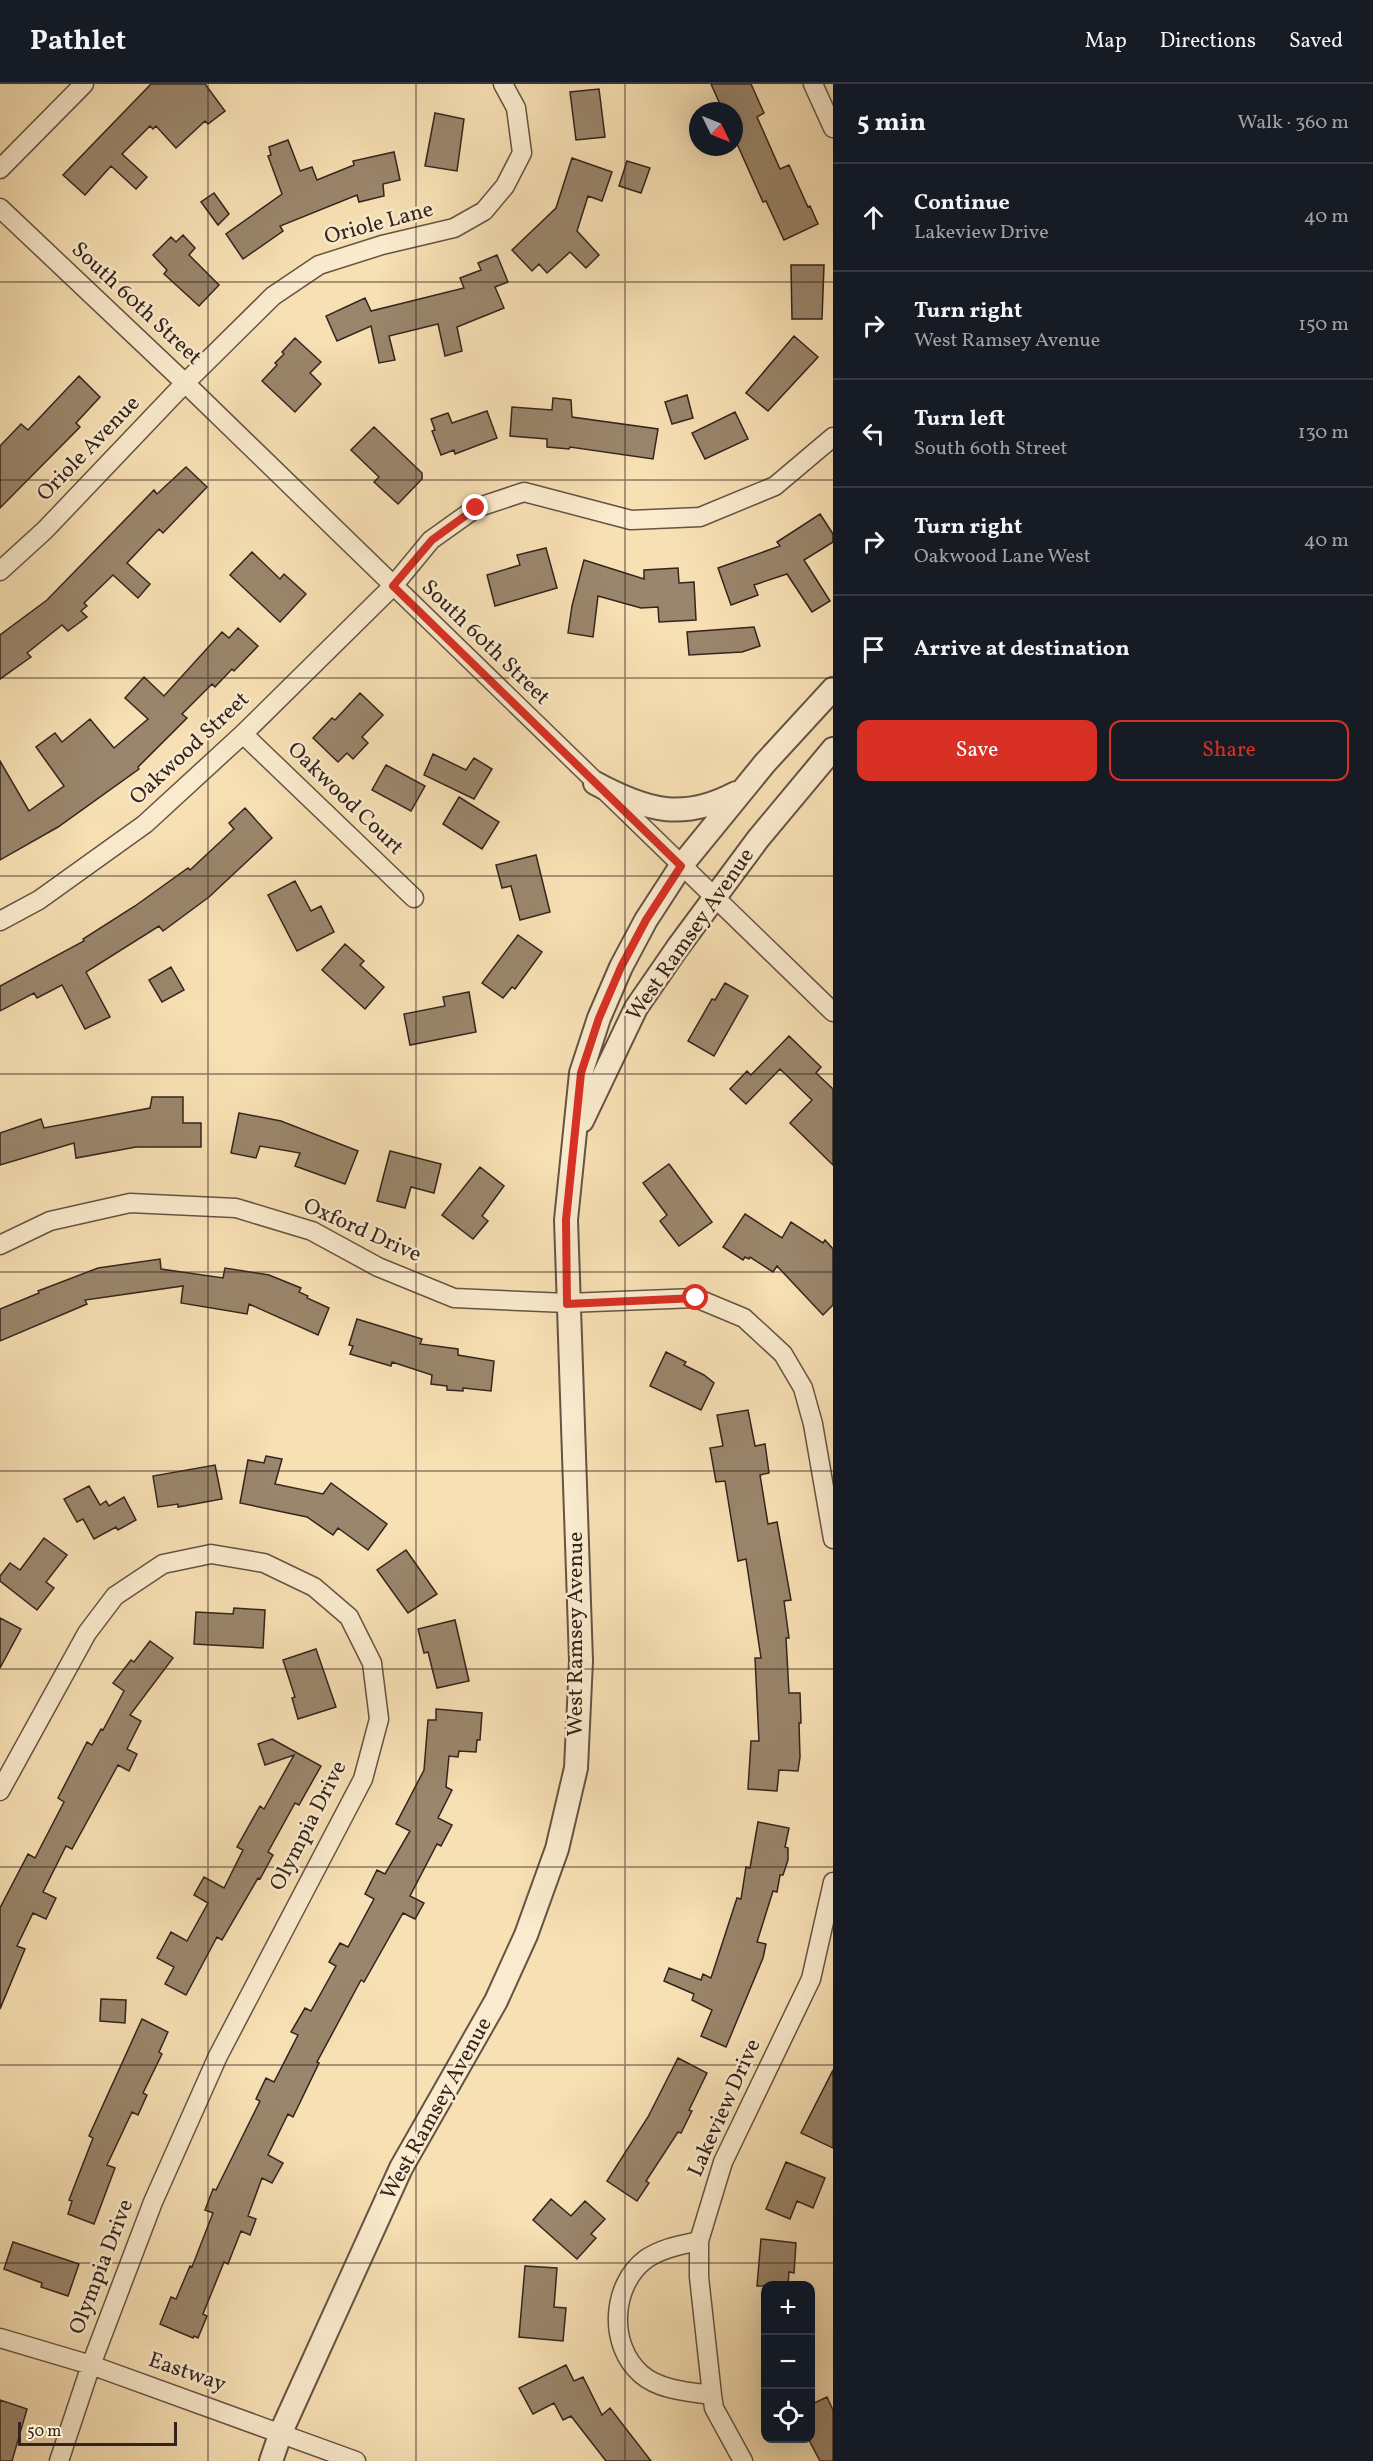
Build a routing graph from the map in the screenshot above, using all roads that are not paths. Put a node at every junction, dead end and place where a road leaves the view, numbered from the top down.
1 (84, 84) edge
2 (503, 84) edge
3 (813, 84) edge
4 (833, 128) edge
5 (0, 169) edge
6 (0, 208) edge
7 (185, 383) junction
8 (833, 437) edge
9 (0, 571) edge
10 (393, 586) junction
11 (833, 689) edge
12 (243, 734) junction
13 (833, 749) edge
14 (595, 783) junction
15 (743, 789) junction
16 (681, 866) junction
17 (715, 897) junction
18 (414, 898) dead end
19 (0, 921) edge
20 (833, 1012) edge
21 (574, 1137) junction
22 (0, 1245) edge
23 (567, 1304) junction
24 (833, 1539) edge
25 (0, 1791) edge
26 (833, 1882) edge
27 (699, 2241) junction
28 (0, 2338) edge
29 (91, 2365) junction
30 (712, 2395) junction
31 (280, 2432) junction
32 (59, 2461) edge
33 (272, 2461) edge
34 (356, 2461) edge
35 (743, 2461) edge

1 - 5 street
2 - 7 street, Oriole Lane
3 - 4 street
6 - 7 street, South 60th Street
7 - 9 street, Oriole Avenue
7 - 10 street, South 60th Street
8 - 10 street, Oakwood Street
10 - 12 street, Oakwood Street
10 - 14 street, South 60th Street
11 - 15 street, West Ramsey Avenue
12 - 18 street, Oakwood Court
12 - 19 street, Oakwood Street
13 - 17 street, West Ramsey Avenue
14 - 15 street
14 - 16 street, South 60th Street
15 - 16 street, West Ramsey Avenue
16 - 17 street, South 60th Street
16 - 21 street, West Ramsey Avenue
17 - 20 street, South 60th Street
17 - 21 street, West Ramsey Avenue
21 - 23 street, West Ramsey Avenue
22 - 23 street, Oxford Drive
23 - 24 street
23 - 31 street, West Ramsey Avenue
25 - 29 street, Olympia Drive
26 - 27 street, Lakeview Drive
27 - 30 street, Lakeview Drive
27 - 30 street
28 - 29 street, Eastway
29 - 31 street, Eastway
29 - 32 street, Olympia Drive
30 - 35 street, Lakeview Drive
31 - 33 street, West Ramsey Avenue
31 - 34 street, Eastway

